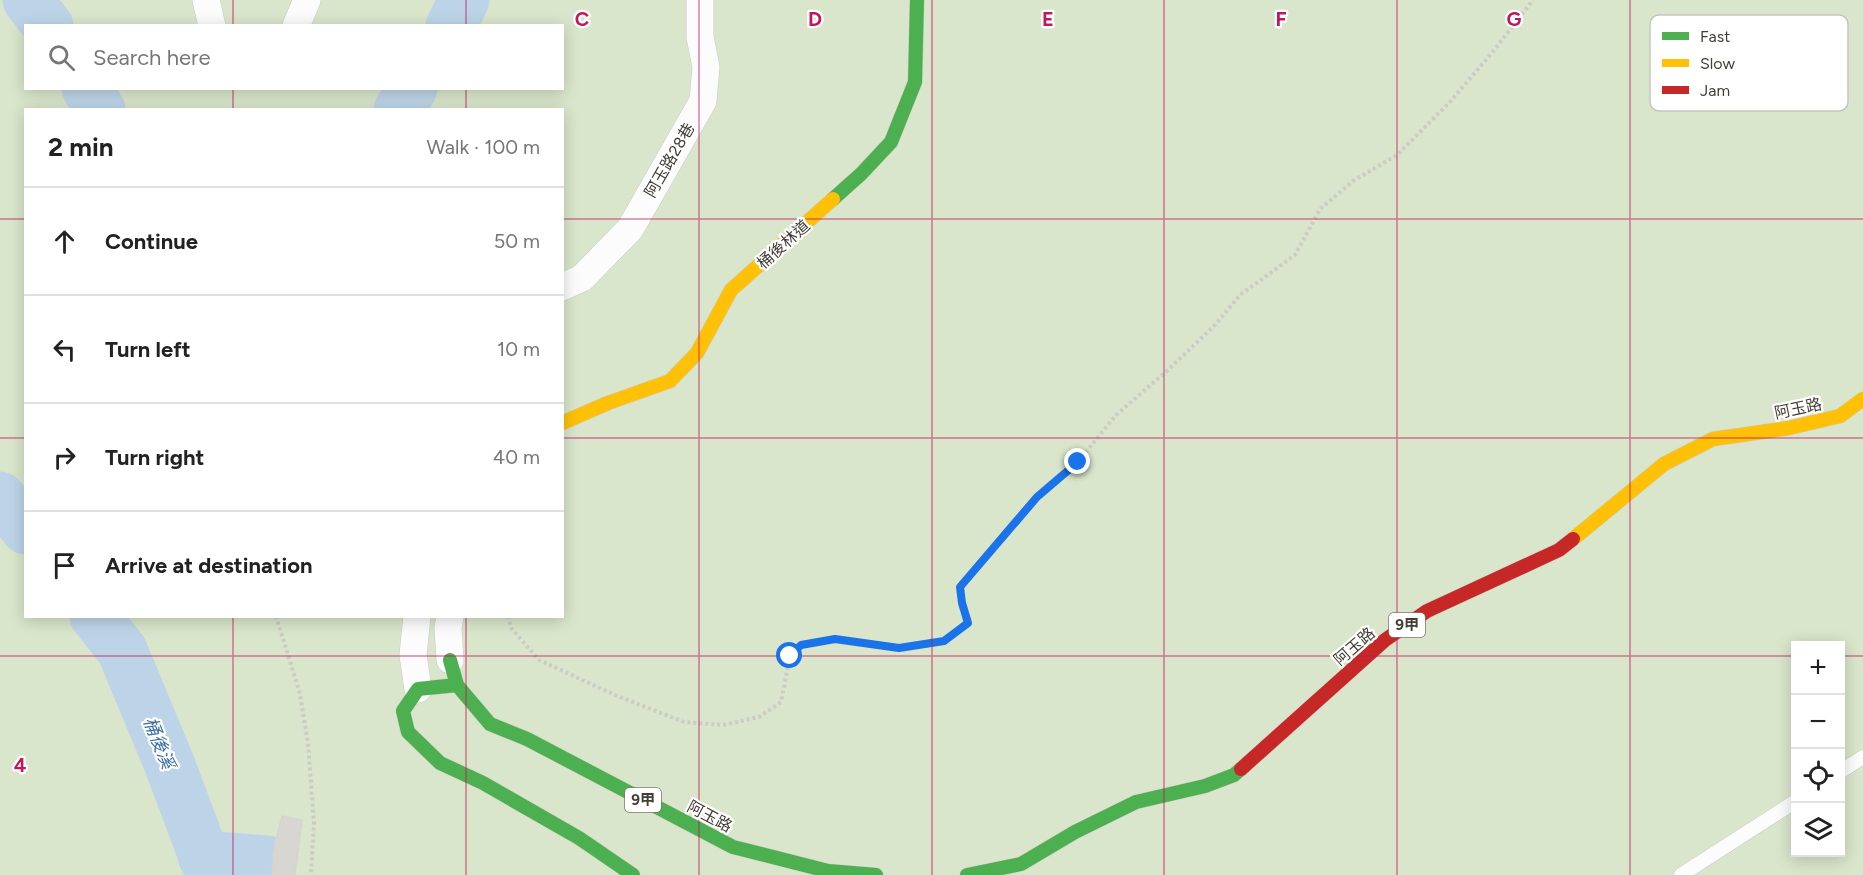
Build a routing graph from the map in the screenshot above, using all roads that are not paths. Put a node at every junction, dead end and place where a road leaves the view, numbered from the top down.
1 (206, 0) edge
2 (307, 0) edge
3 (700, 0) edge
4 (917, 0) edge
5 (212, 24) edge
6 (297, 24) edge
7 (564, 286) edge
8 (1863, 399) edge
9 (564, 422) edge
10 (417, 618) edge
11 (450, 618) edge
12 (453, 672) junction
13 (418, 689) junction
14 (1863, 757) edge
15 (1845, 769) edge
16 (1793, 803) edge
17 (633, 875) edge
18 (876, 875) edge
19 (967, 875) edge
20 (1681, 875) edge

1 - 5 street
2 - 6 street
3 - 7 street, 阿玉路28巷
4 - 9 main road, 桶後林道
8 - 19 main road, 阿玉路 / 9甲
10 - 13 street
11 - 12 street
12 - 13 main road
12 - 18 main road, 阿玉路 / 9甲
13 - 17 main road
14 - 15 lane
16 - 20 lane

